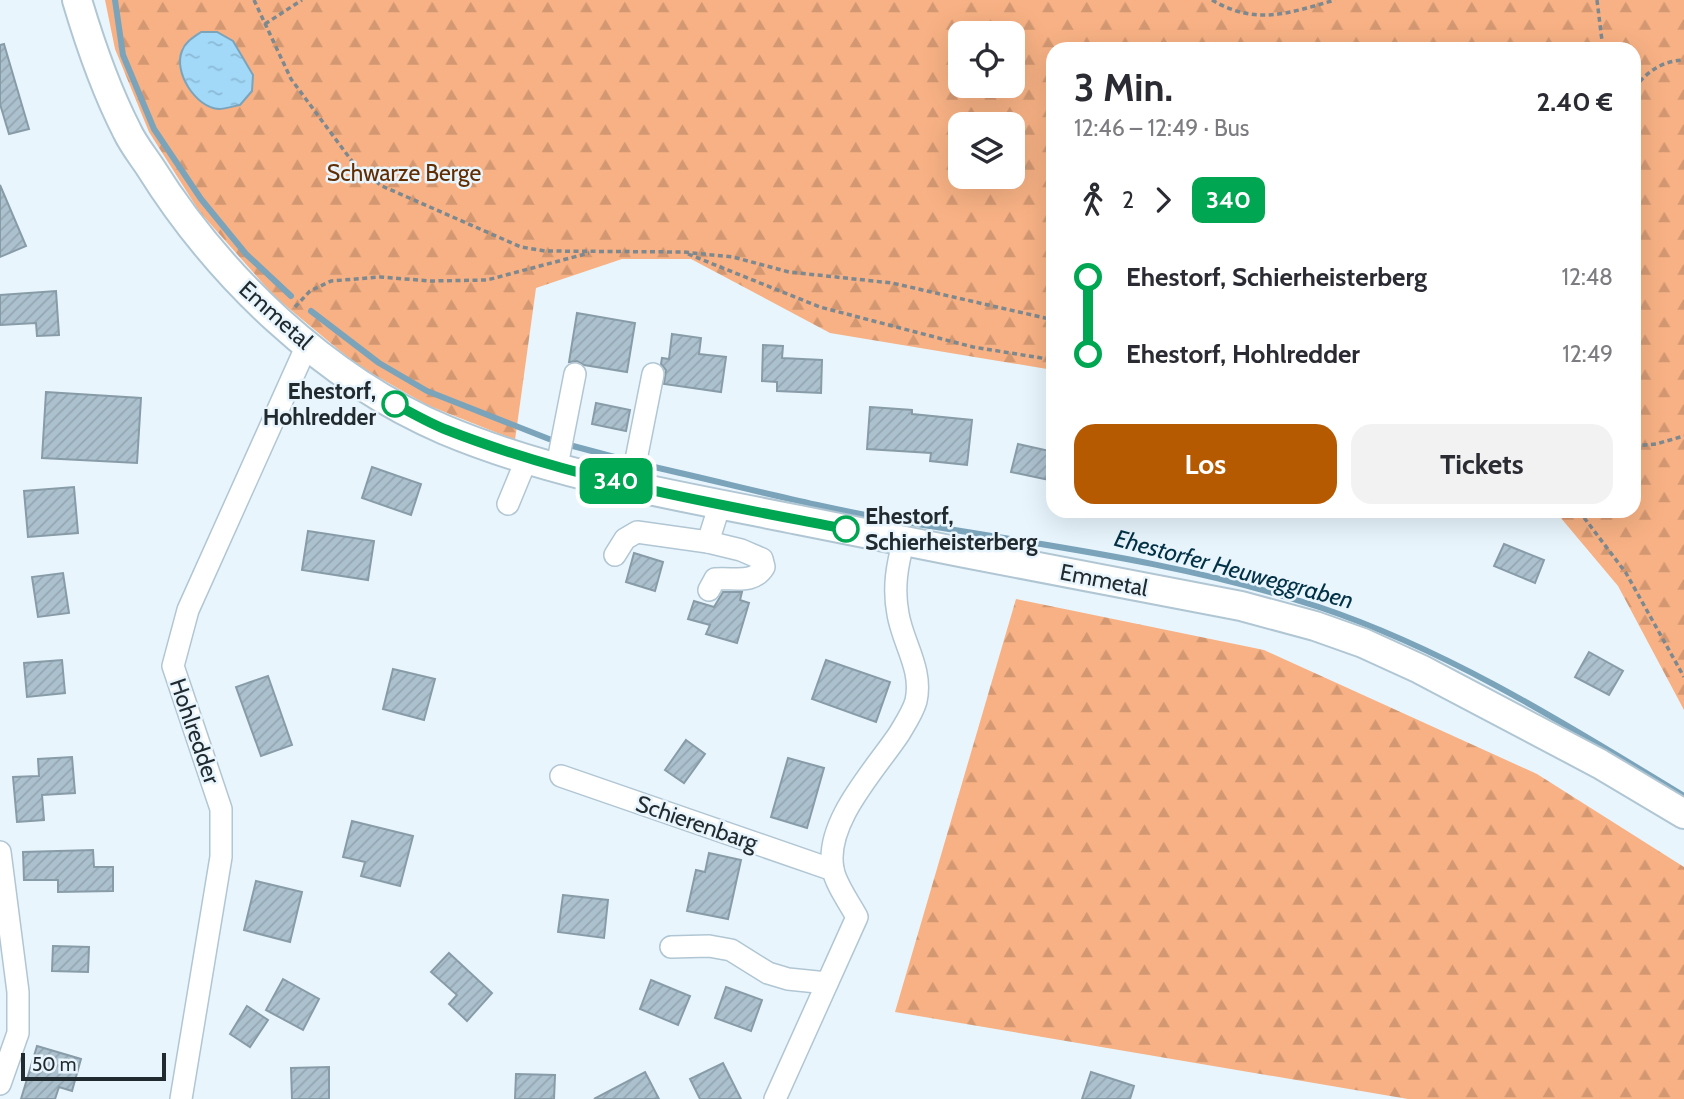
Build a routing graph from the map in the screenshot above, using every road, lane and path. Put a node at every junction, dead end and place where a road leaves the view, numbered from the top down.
1 (77, 0) edge
2 (254, 0) edge
3 (302, 0) edge
4 (1212, 0) edge
5 (1335, 0) edge
6 (1597, 0) edge
7 (265, 24) junction
8 (1602, 42) edge
9 (1684, 60) edge
10 (1641, 79) edge
11 (595, 251) junction
12 (683, 252) junction
13 (1046, 318) edge
14 (282, 322) junction
15 (307, 345) junction
16 (1046, 359) edge
17 (575, 374) dead end
18 (653, 374) dead end
19 (1684, 436) edge
20 (1641, 445) edge
21 (527, 458) junction
22 (557, 466) junction
23 (631, 485) junction
24 (508, 504) dead end
25 (720, 504) junction
26 (1584, 518) edge
27 (904, 540) junction
28 (708, 542) junction
29 (615, 555) dead end
30 (709, 590) dead end
31 (1684, 677) edge
32 (561, 776) dead end
33 (1684, 814) edge
34 (0, 852) edge
35 (833, 870) junction
36 (671, 947) dead end
37 (827, 983) junction
38 (0, 1084) edge
39 (181, 1099) edge
40 (775, 1099) edge

1 - 14 main road, Emmetal
2 - 7 path
3 - 7 path
4 - 5 path
6 - 8 path
7 - 11 path
9 - 10 path
11 - 12 path
11 - 14 path
12 - 13 path
12 - 16 path
14 - 15 main road, Emmetal
15 - 21 main road, Emmetal
15 - 39 street, Hohlredder
17 - 22 street
18 - 23 street
19 - 20 path
21 - 22 main road, Emmetal
21 - 24 street
22 - 23 main road, Emmetal
23 - 25 main road, Emmetal
25 - 27 main road, Emmetal
25 - 28 street
26 - 31 path
27 - 33 main road, Emmetal
27 - 35 street
28 - 29 street
28 - 30 street
32 - 35 street, Schierenbarg
34 - 38 street
35 - 37 street
36 - 37 street
37 - 40 street

